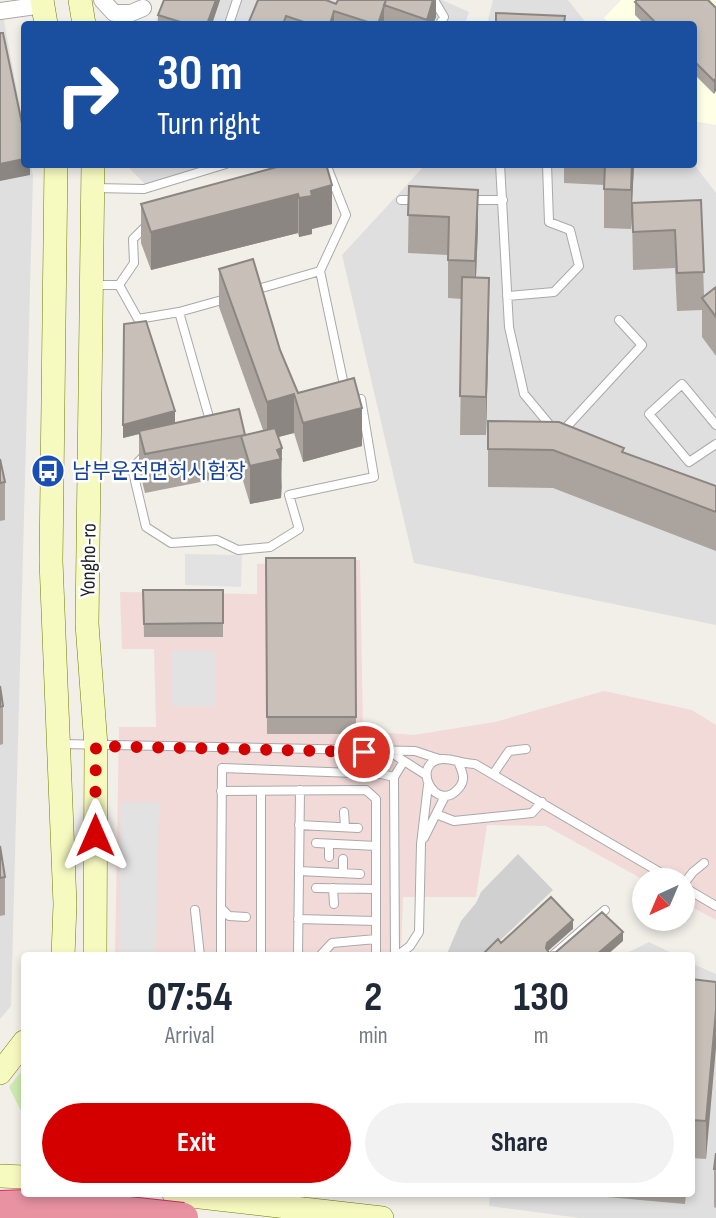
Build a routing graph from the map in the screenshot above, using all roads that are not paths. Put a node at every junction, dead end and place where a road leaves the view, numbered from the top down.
1 (80, 0) edge
2 (102, 0) edge
3 (237, 0) edge
4 (434, 0) edge
5 (0, 10) edge
6 (44, 10) edge
7 (140, 11) edge
8 (84, 21) edge
9 (118, 21) edge
10 (230, 21) edge
11 (442, 21) edge
12 (56, 168) edge
13 (213, 168) edge
14 (500, 168) edge
15 (547, 168) edge
16 (315, 173) edge
17 (93, 176) edge
18 (401, 200) dead end
19 (427, 200) edge
20 (452, 200) edge
21 (503, 200) junction
22 (158, 221) edge
23 (320, 271) junction
24 (92, 285) junction
25 (119, 285) junction
26 (507, 296) junction
27 (179, 312) junction
28 (620, 320) dead end
29 (716, 425) edge
30 (53, 432) junction
31 (559, 435) junction
32 (214, 436) edge
33 (571, 440) edge
34 (716, 444) edge
35 (154, 452) edge
36 (89, 485) junction
37 (51, 561) junction
38 (87, 624) junction
39 (58, 744) junction
40 (96, 746) junction
41 (526, 749) dead end
42 (390, 752) junction
43 (439, 759) junction
44 (404, 761) junction
45 (458, 764) junction
46 (494, 773) junction
47 (426, 775) junction
48 (394, 777) junction
49 (428, 785) junction
50 (300, 790) junction
51 (221, 791) junction
52 (261, 791) junction
53 (445, 796) junction
54 (542, 802) junction
55 (344, 812) dead end
56 (436, 814) junction
57 (299, 825) junction
58 (345, 827) junction
59 (358, 828) dead end
60 (316, 844) dead end
61 (330, 844) junction
62 (421, 844) junction
63 (376, 846) junction
64 (329, 857) dead end
65 (343, 859) dead end
66 (704, 863) dead end
67 (653, 868) edge
68 (695, 870) edge
69 (299, 872) junction
70 (343, 873) junction
71 (360, 874) dead end
72 (316, 888) dead end
73 (333, 888) junction
74 (376, 890) junction
75 (695, 894) edge
76 (334, 904) dead end
77 (716, 906) edge
78 (221, 908) junction
79 (195, 910) dead end
80 (605, 910) dead end
81 (246, 917) dead end
82 (298, 919) junction
83 (376, 921) junction
84 (376, 939) junction
85 (63, 952) edge
86 (95, 952) edge
87 (200, 952) edge
88 (221, 952) edge
89 (261, 952) edge
90 (298, 952) edge
91 (323, 952) edge
92 (376, 952) edge
93 (396, 952) edge
94 (402, 952) edge
95 (557, 952) edge
96 (21, 1046) edge
97 (0, 1073) edge
98 (0, 1176) edge
99 (21, 1177) edge
100 (225, 1197) edge
101 (0, 1206) edge
102 (183, 1218) edge
103 (382, 1218) edge

1 - 8 main road
2 - 7 street
3 - 10 lane
4 - 11 lane
5 - 6 street
7 - 9 street
12 - 30 main road, Yongho-ro
13 - 17 lane
14 - 21 lane
15 - 26 lane
16 - 23 lane
17 - 24 main road, Yongho-ro
18 - 19 lane
20 - 21 lane
21 - 26 lane
22 - 25 lane
23 - 27 lane
23 - 35 lane
24 - 25 lane
24 - 36 main road, Yongho-ro
25 - 27 lane
26 - 31 lane
27 - 32 lane
28 - 31 lane
29 - 34 lane
30 - 36 main road
30 - 37 main road, Yongho-ro
31 - 33 lane
36 - 38 main road, Yongho-ro
37 - 38 main road
37 - 39 main road, Yongho-ro
38 - 40 main road, Yongho-ro
39 - 40 lane
39 - 85 main road, Yongho-ro
40 - 42 lane
40 - 86 main road, Yongho-ro
41 - 46 lane
42 - 43 lane
42 - 44 lane
43 - 45 lane
43 - 47 lane
44 - 47 lane
44 - 48 lane
45 - 46 lane
45 - 53 lane
46 - 54 lane
47 - 49 lane
48 - 51 lane
48 - 93 lane
49 - 53 lane
49 - 62 lane
50 - 52 lane
50 - 57 lane
50 - 63 lane
51 - 52 lane
51 - 78 lane
52 - 89 lane
53 - 56 lane
54 - 56 lane
54 - 67 lane
55 - 58 lane
56 - 62 lane
57 - 58 lane
57 - 69 lane
58 - 59 lane
60 - 61 lane
61 - 63 lane
61 - 64 lane
62 - 94 lane
63 - 74 lane
65 - 70 lane
66 - 68 lane
69 - 70 lane
69 - 82 lane
70 - 71 lane
72 - 73 lane
73 - 74 lane
73 - 76 lane
74 - 83 lane
75 - 77 lane
78 - 81 lane
78 - 88 lane
79 - 87 lane
80 - 95 lane
82 - 83 lane
82 - 90 lane
83 - 84 lane
84 - 91 lane
84 - 92 lane
96 - 97 main road
98 - 99 main road
100 - 103 main road
101 - 102 highway, bridge

